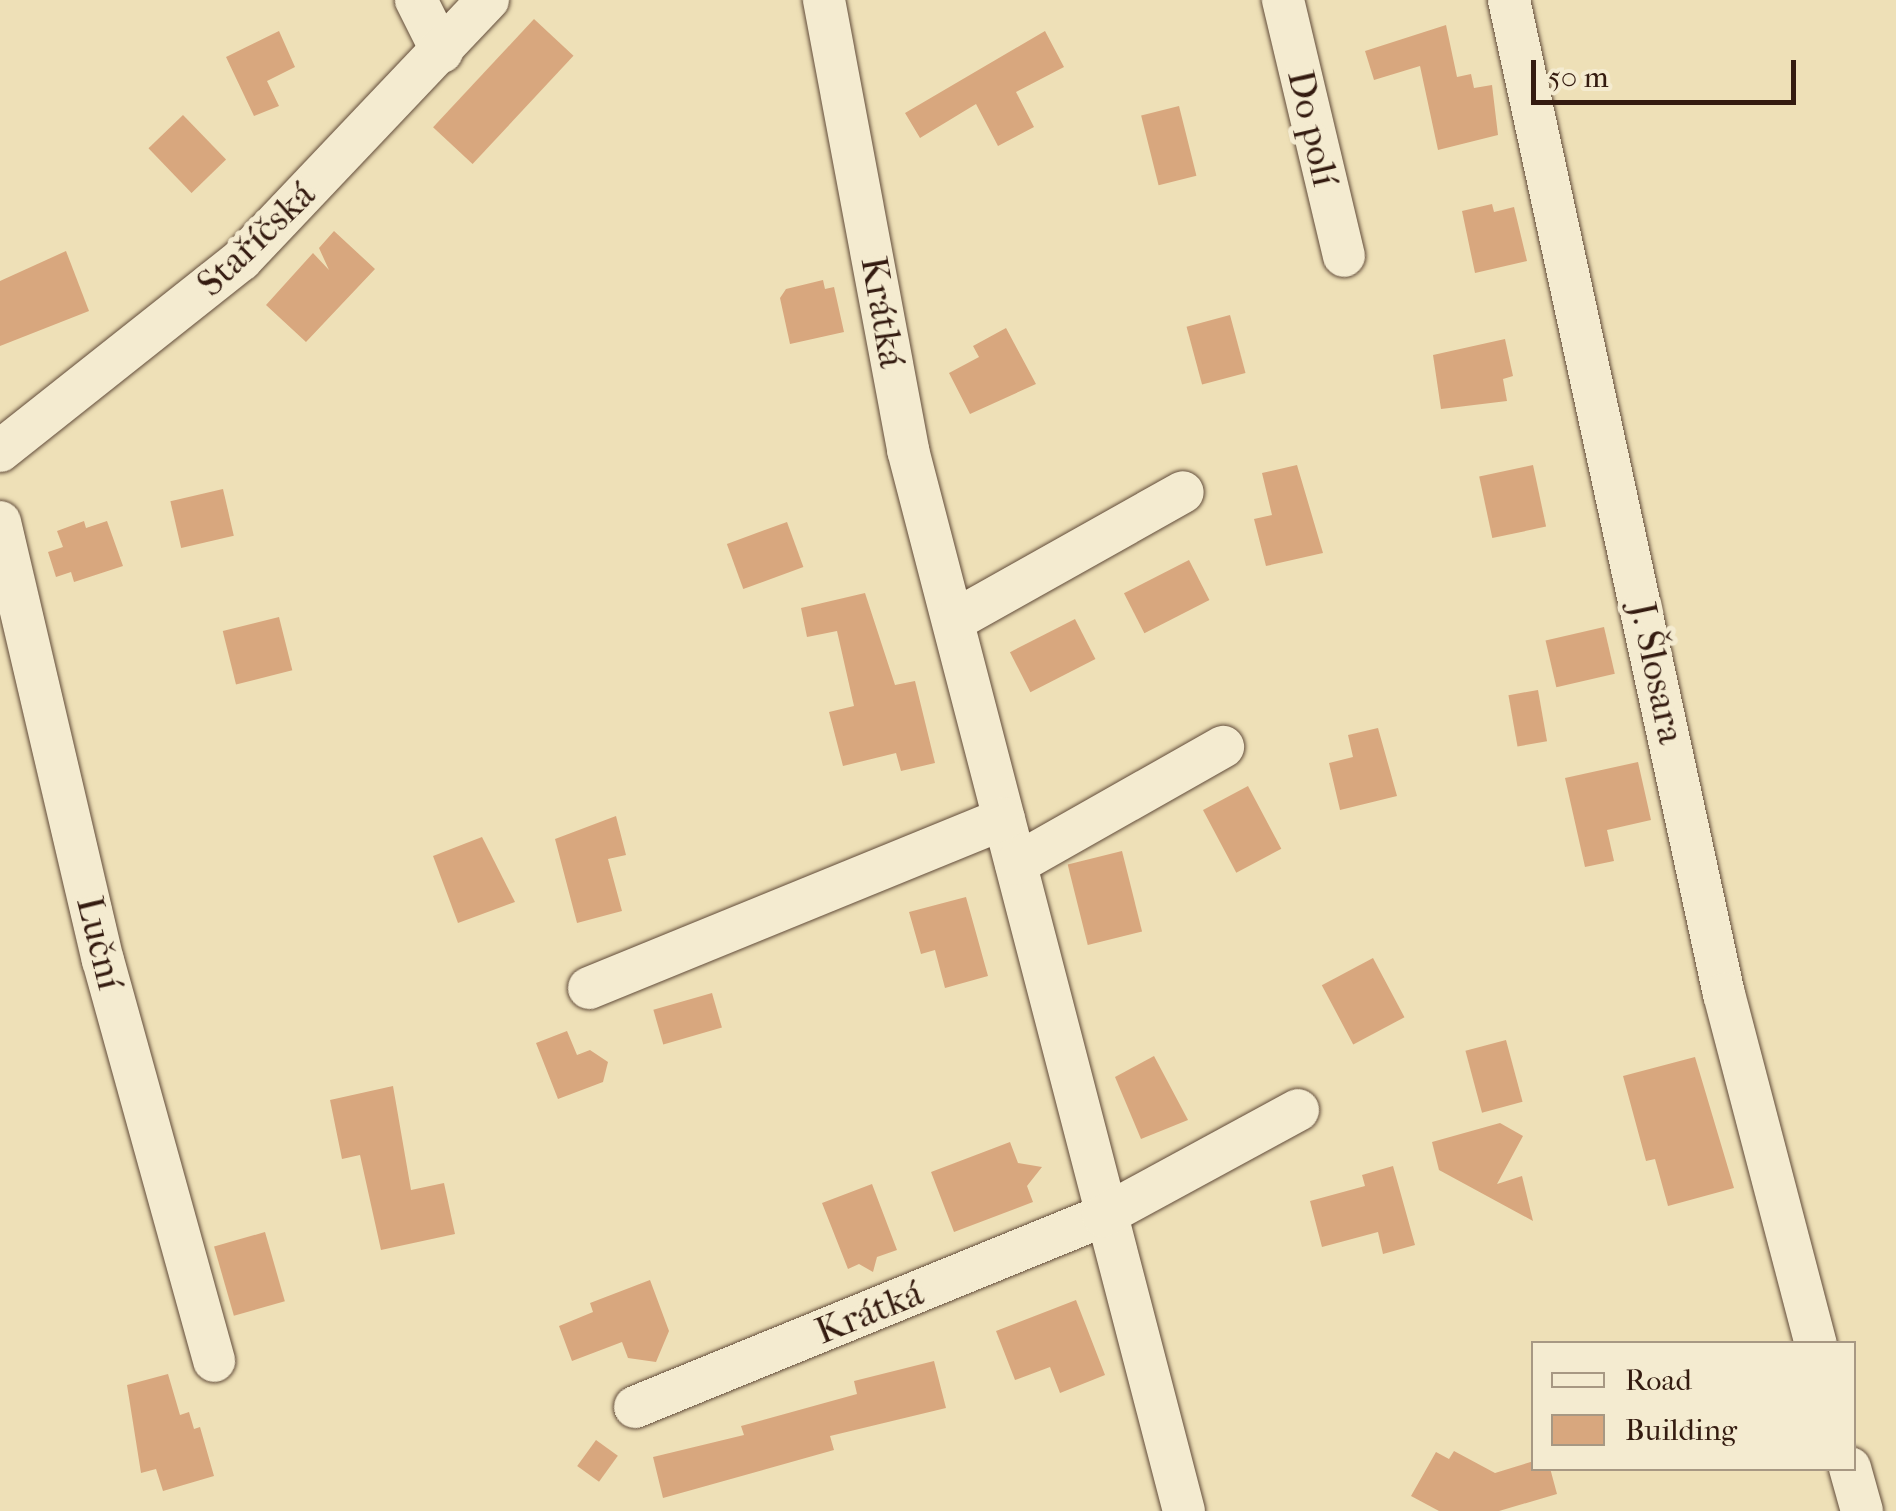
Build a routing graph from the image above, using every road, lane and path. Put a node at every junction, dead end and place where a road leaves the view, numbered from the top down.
1 (416, 0) edge
2 (488, 0) edge
3 (824, 0) edge
4 (1283, 0) edge
5 (1509, 0) edge
6 (442, 52) junction
7 (1344, 256) dead end
8 (0, 451) edge
9 (1183, 492) dead end
10 (0, 522) edge
11 (955, 620) junction
12 (1223, 748) dead end
13 (1004, 818) junction
14 (1016, 864) junction
15 (589, 988) dead end
16 (1298, 1110) dead end
17 (1103, 1216) junction
18 (1815, 1341) edge
19 (214, 1362) dead end
20 (635, 1408) dead end
21 (1851, 1471) edge
22 (1184, 1511) edge
23 (1862, 1511) edge

1 - 6 street
2 - 6 street, Staříčská
3 - 11 street, Krátká
4 - 7 street, Do polí
5 - 18 street, J. Šlosara
6 - 8 street, Staříčská
9 - 11 street
10 - 19 street, Luční
11 - 13 street, Krátká
12 - 14 street
13 - 14 street, Krátká
13 - 15 street
14 - 17 street, Krátká
16 - 17 street, Krátká
17 - 20 street, Krátká
17 - 22 street, Krátká
21 - 23 street

